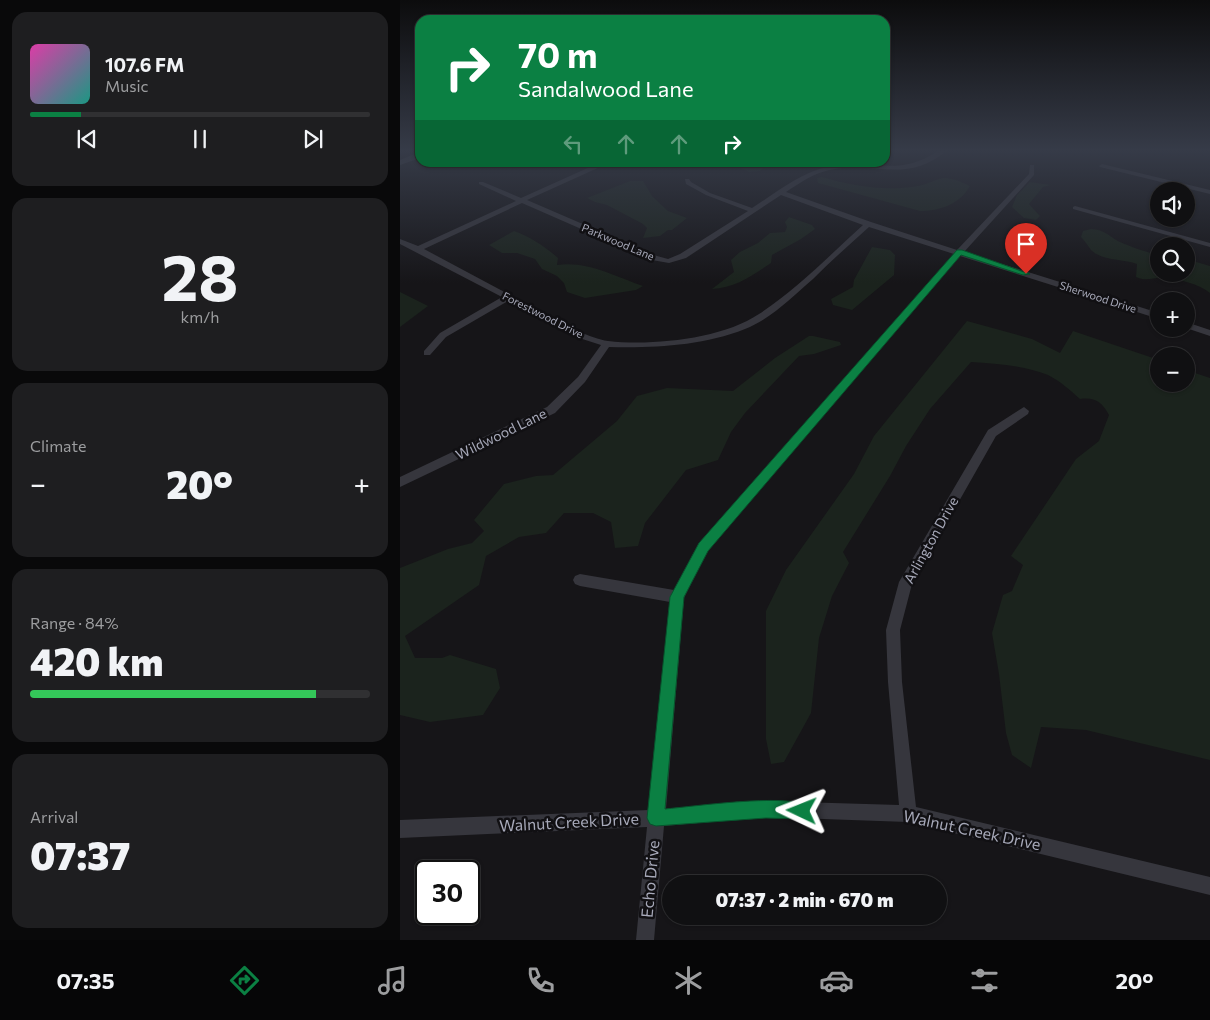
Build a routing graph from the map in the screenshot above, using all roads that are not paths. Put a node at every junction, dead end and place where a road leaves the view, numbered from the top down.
1 (507, 195) edge
2 (535, 195) edge
3 (710, 195) edge
4 (780, 195) edge
5 (784, 195) edge
6 (1012, 195) edge
7 (521, 201) junction
8 (1074, 208) dead end
9 (754, 210) junction
10 (868, 224) junction
11 (400, 241) edge
12 (1210, 245) edge
13 (418, 248) junction
14 (959, 252) junction
15 (507, 298) junction
16 (1150, 313) edge
17 (1195, 328) edge
18 (1210, 333) edge
19 (606, 344) junction
20 (427, 353) dead end
21 (1024, 411) dead end
22 (400, 482) edge
23 (580, 580) dead end
24 (677, 597) junction
25 (908, 814) junction
26 (656, 818) junction
27 (400, 829) edge
28 (1210, 886) edge
29 (645, 940) edge

1 - 7 street, Parkwood Lane
2 - 7 street
3 - 9 street
4 - 9 street, Parkwood Lane
5 - 10 street, Sherwood Drive
6 - 14 street
7 - 9 street, Parkwood Lane
7 - 13 street
8 - 12 street
10 - 14 street, Sherwood Drive
10 - 19 street, Forestwood Drive
11 - 13 street, Forestwood Drive
13 - 15 street, Forestwood Drive
14 - 16 street, Sherwood Drive
14 - 24 street
15 - 19 street, Forestwood Drive
15 - 20 street
17 - 18 street
19 - 22 street, Wildwood Lane
21 - 25 street, Arlington Drive
23 - 24 street
24 - 26 street, Echo Drive
25 - 26 street, Walnut Creek Drive
25 - 28 street, Walnut Creek Drive
26 - 27 street, Walnut Creek Drive
26 - 29 street, Echo Drive

